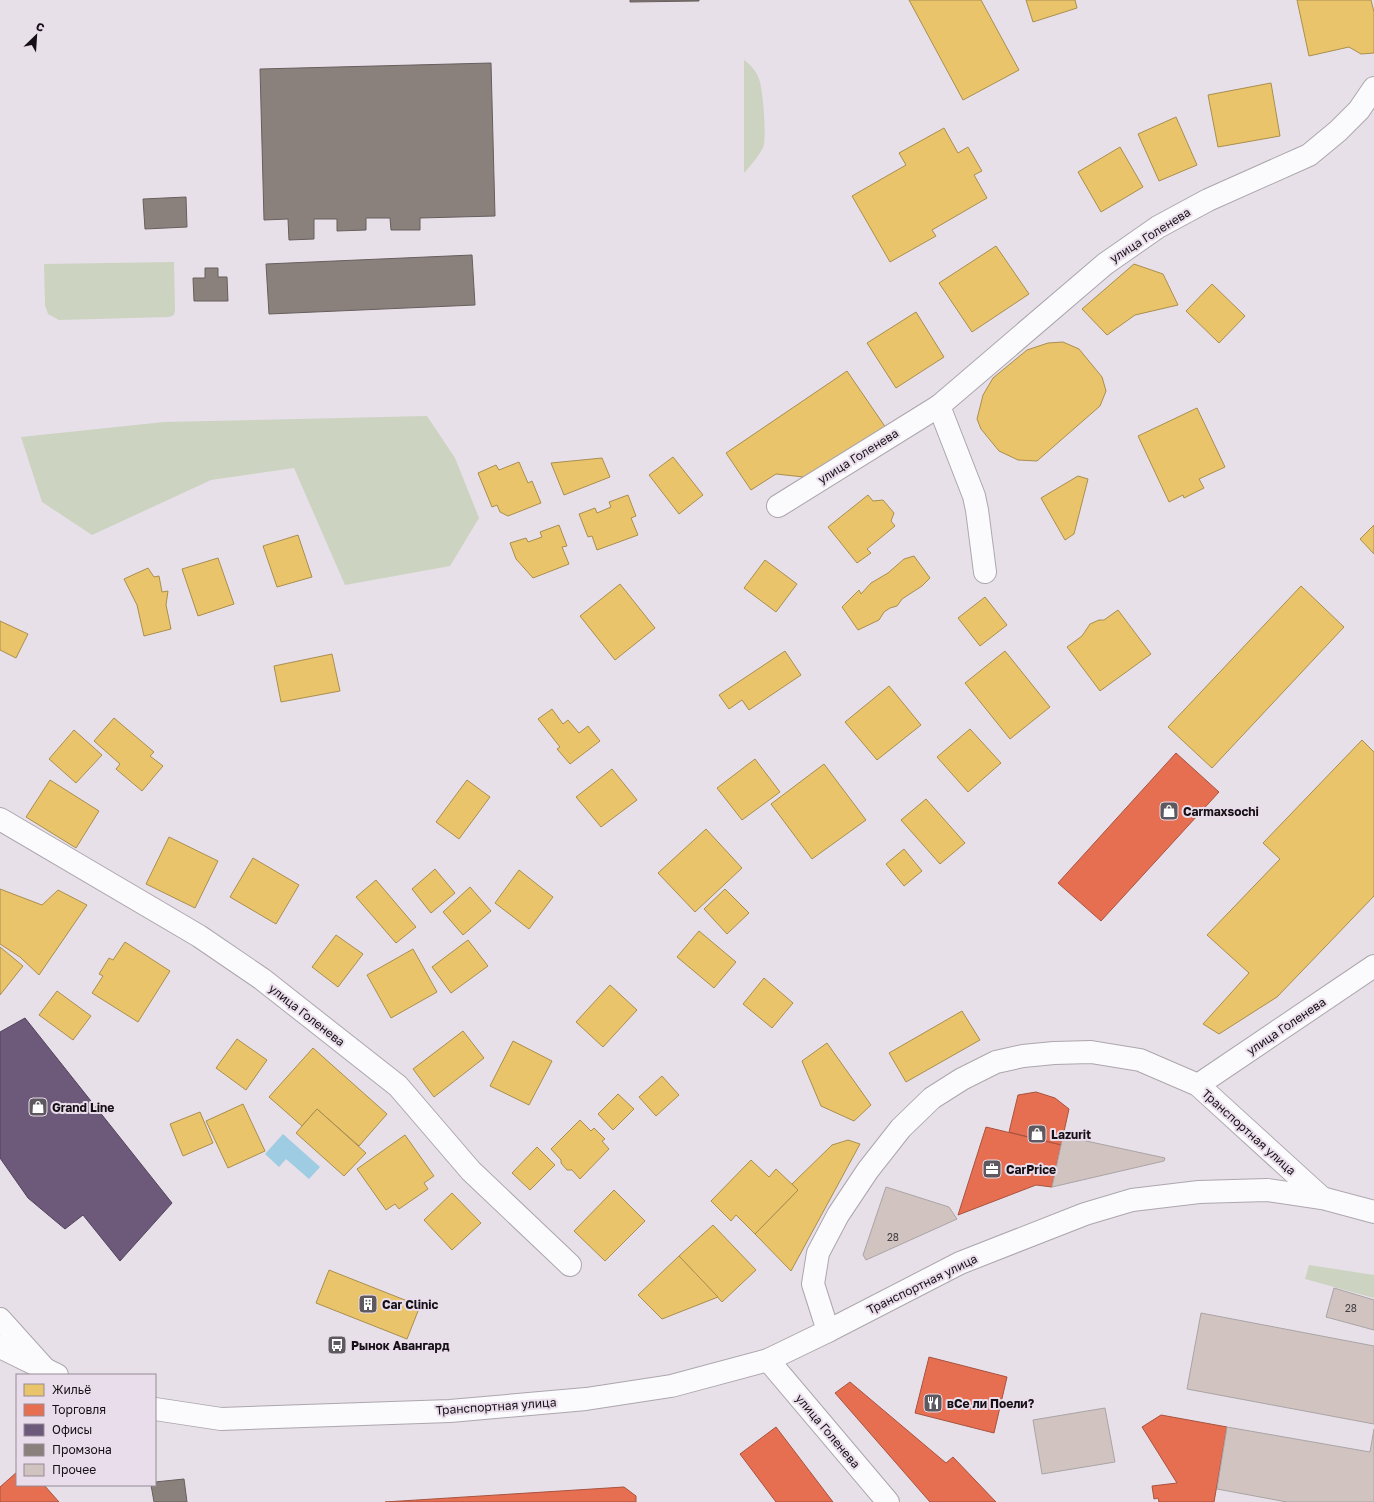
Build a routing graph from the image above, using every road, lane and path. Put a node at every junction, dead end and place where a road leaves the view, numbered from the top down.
1 (1374, 88) edge
2 (939, 406) junction
3 (778, 506) dead end
4 (984, 572) dead end
5 (0, 819) edge
6 (1374, 966) edge
7 (1198, 1085) junction
8 (1322, 1198) junction
9 (1374, 1212) edge
10 (570, 1266) dead end
11 (0, 1319) edge
12 (828, 1332) junction
13 (0, 1347) edge
14 (768, 1360) junction
15 (51, 1373) edge
16 (156, 1409) edge
17 (888, 1502) edge

1 - 2 street, улица Голенева
2 - 3 street, улица Голенева
2 - 4 street
5 - 10 street, улица Голенева
6 - 7 street, улица Голенева
7 - 8 street, Транспортная улица
7 - 12 street, Транспортная улица
8 - 9 street, Транспортная улица
8 - 12 street, Транспортная улица
11 - 15 street
12 - 14 street, Транспортная улица
13 - 15 street
14 - 16 street, Транспортная улица
14 - 17 street, улица Голенева

